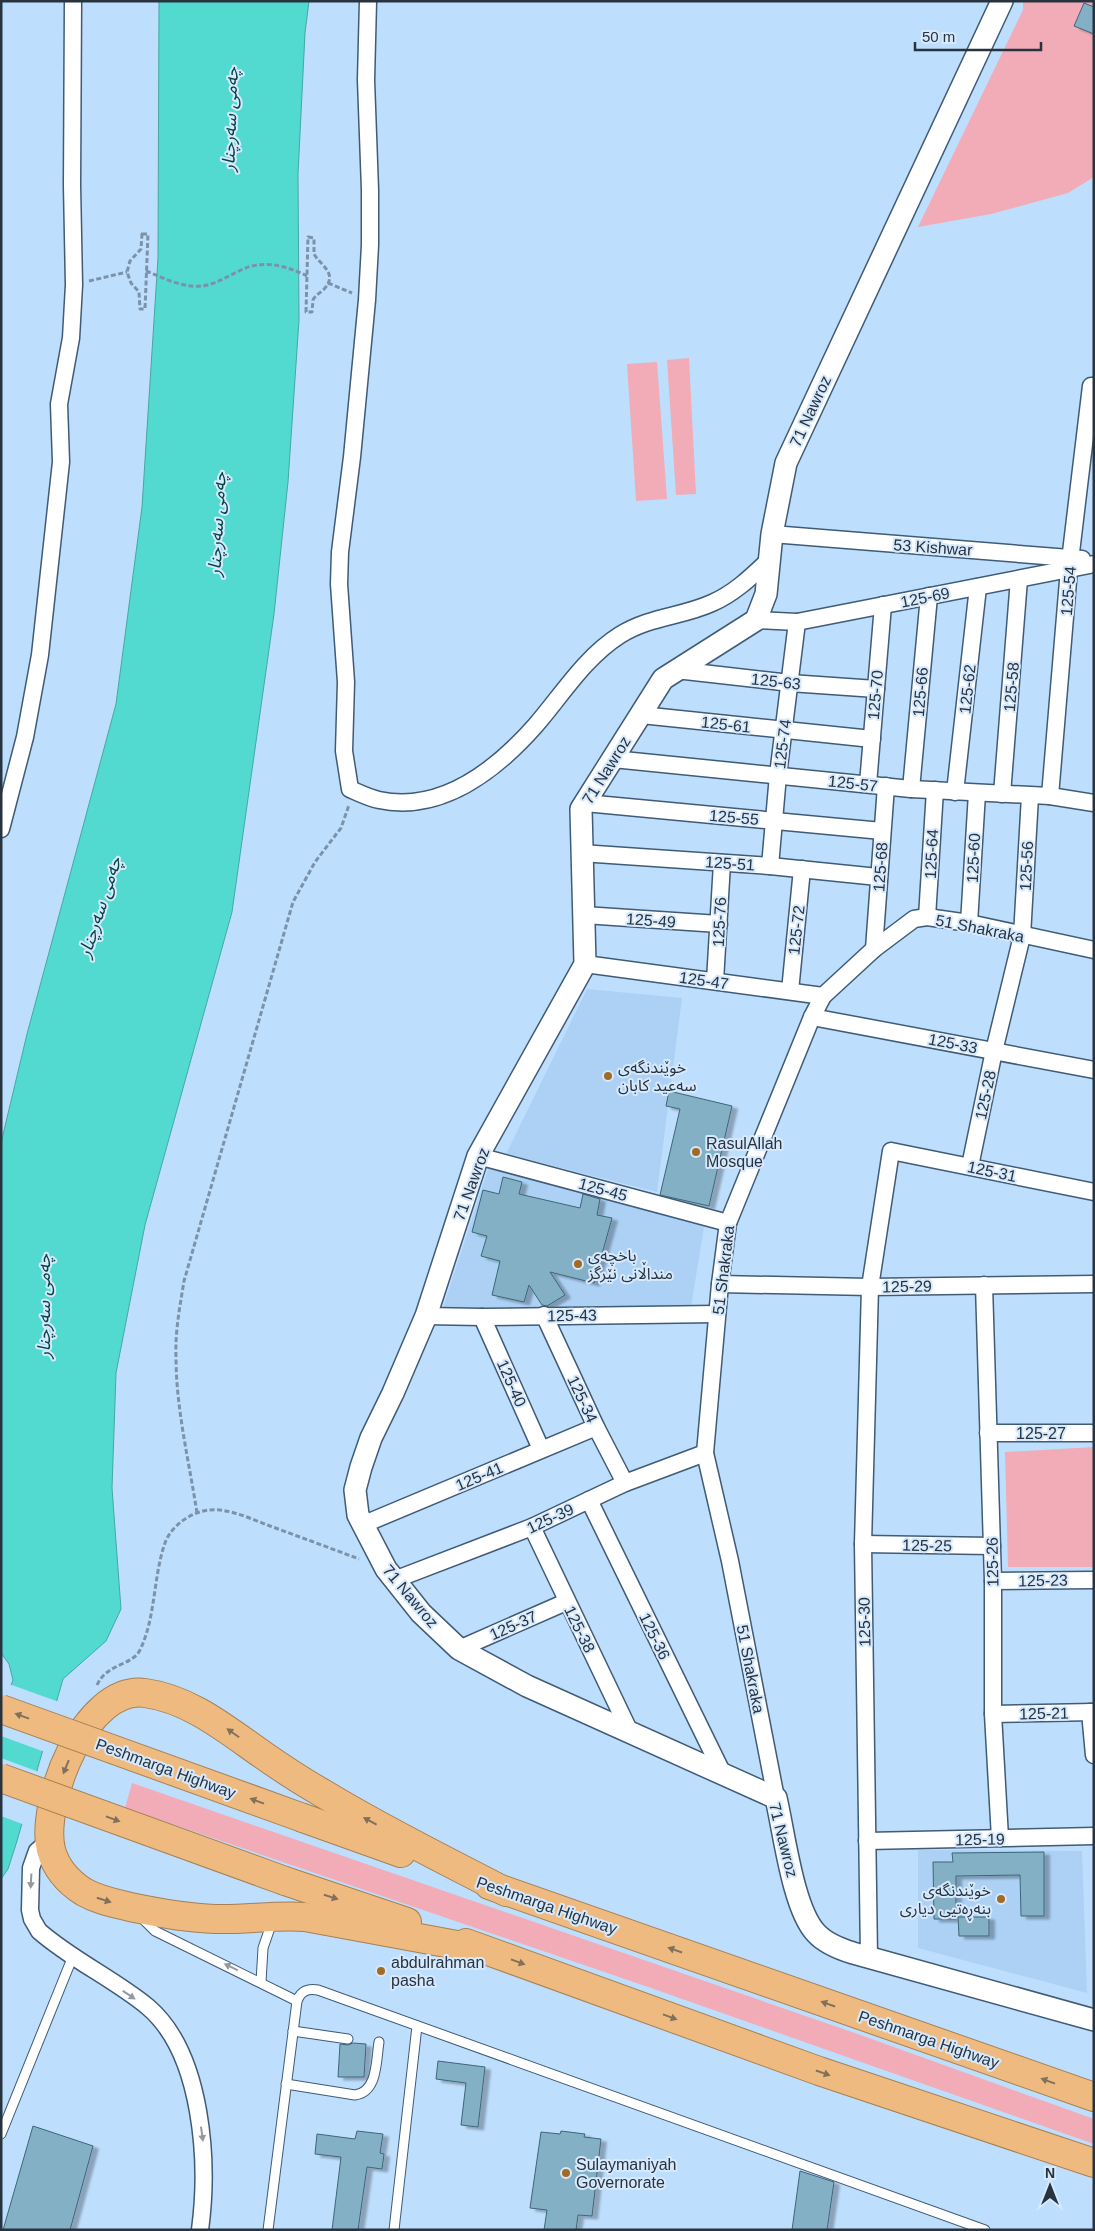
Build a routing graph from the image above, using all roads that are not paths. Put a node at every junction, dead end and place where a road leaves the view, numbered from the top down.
1 (73, 1) edge
2 (368, 1) edge
3 (1002, 1) edge
4 (1093, 386) edge
5 (1091, 414) edge
6 (772, 534) junction
7 (769, 560) junction
8 (1070, 563) junction
9 (1094, 563) edge
10 (1019, 579) junction
11 (978, 587) junction
12 (929, 596) junction
13 (883, 605) junction
14 (756, 620) junction
15 (797, 622) junction
16 (676, 670) junction
17 (790, 683) junction
18 (876, 689) junction
19 (640, 714) junction
20 (784, 730) junction
21 (872, 739) junction
22 (613, 759) junction
23 (778, 775) junction
24 (868, 784) junction
25 (886, 786) junction
26 (911, 788) junction
27 (935, 790) junction
28 (955, 792) junction
29 (977, 793) junction
30 (1002, 794) junction
31 (1030, 796) junction
32 (1050, 796) junction
33 (585, 803) junction
34 (1094, 803) edge
35 (774, 821) junction
36 (1, 828) edge
37 (882, 831) junction
38 (582, 853) junction
39 (722, 862) junction
40 (770, 866) junction
41 (802, 869) junction
42 (878, 877) junction
43 (584, 916) junction
44 (927, 917) junction
45 (969, 923) junction
46 (719, 924) junction
47 (1022, 936) junction
48 (874, 949) junction
49 (1094, 950) edge
50 (585, 964) junction
51 (716, 981) junction
52 (790, 991) junction
53 (823, 996) junction
54 (812, 1017) junction
55 (994, 1051) junction
56 (1094, 1070) edge
57 (891, 1151) joint
58 (478, 1156) junction
59 (970, 1166) junction
60 (1094, 1192) edge
61 (728, 1223) junction
62 (720, 1284) junction
63 (1094, 1284) edge
64 (984, 1285) junction
65 (870, 1287) junction
66 (717, 1314) junction
67 (544, 1315) junction
68 (426, 1316) junction
69 (482, 1317) junction
70 (596, 1427) junction
71 (988, 1433) junction
72 (1094, 1433) edge
73 (542, 1449) junction
74 (705, 1453) junction
75 (625, 1483) junction
76 (589, 1500) junction
77 (362, 1526) junction
78 (532, 1527) junction
79 (863, 1544) junction
80 (992, 1546) junction
81 (390, 1574) junction
82 (1094, 1580) edge
83 (993, 1581) junction
84 (566, 1602) junction
85 (459, 1649) junction
86 (1, 1709) edge
87 (1092, 1712) edge
88 (993, 1714) junction
89 (629, 1730) junction
90 (1094, 1755) edge
91 (722, 1772) junction
92 (1, 1778) edge
93 (776, 1798) junction
94 (1094, 1836) edge
95 (1000, 1838) junction
96 (50, 1840) junction
97 (867, 1841) junction
98 (506, 1892) junction
99 (140, 1909) junction
100 (275, 1916) junction
101 (484, 1950) junction
102 (73, 1956) junction
103 (869, 1957) junction
104 (262, 1982) junction
105 (297, 2001) junction
106 (1094, 2020) edge
107 (417, 2026) junction
108 (293, 2031) junction
109 (348, 2039) dead end
110 (379, 2042) dead end
111 (286, 2084) junction
112 (1094, 2097) edge
113 (1, 2134) edge
114 (1094, 2163) edge
115 (200, 2230) edge
116 (268, 2230) edge
117 (394, 2230) edge
118 (985, 2230) edge

1 - 36 street
2 - 7 street
3 - 6 street, 71 Nawroz
4 - 5 street, 125-54
5 - 8 street, 125-54
6 - 7 street, 71 Nawroz
6 - 8 street, 53 Kishwar
7 - 14 street, 71 Nawroz
8 - 9 street, 125-69
8 - 10 street, 125-69
8 - 32 street, 125-54
10 - 11 street, 125-69
10 - 30 street, 125-58
11 - 12 street, 125-69
11 - 28 street, 125-62
12 - 13 street, 125-69
12 - 26 street, 125-66
13 - 15 street, 125-69
13 - 18 street, 125-70
14 - 15 street, 125-69
14 - 16 street, 71 Nawroz
15 - 17 street, 125-74
16 - 17 street, 125-63
16 - 19 street, 71 Nawroz
17 - 18 street, 125-63
17 - 20 street, 125-74
18 - 21 street, 125-70
19 - 20 street, 125-61
19 - 22 street, 71 Nawroz
20 - 21 street, 125-61
20 - 23 street, 125-74
21 - 24 street, 125-70
22 - 23 street, 125-57
22 - 33 street, 71 Nawroz
23 - 24 street, 125-57
23 - 35 street, 125-74
24 - 25 street, 125-57
25 - 26 street, 125-57
25 - 37 street, 125-68
26 - 27 street, 125-57
27 - 28 street, 125-57
27 - 44 street, 125-64
28 - 29 street, 125-57
29 - 30 street, 125-57
29 - 45 street, 125-60
30 - 31 street, 125-57
31 - 32 street, 125-57
31 - 47 street, 125-56
32 - 34 street, 125-57
33 - 35 street, 125-55
33 - 38 street, 71 Nawroz
35 - 37 street, 125-55
35 - 40 street, 125-74
37 - 42 street, 125-68
38 - 39 street, 125-51
38 - 43 street, 71 Nawroz
39 - 40 street, 125-51
39 - 46 street, 125-76
40 - 41 street, 125-51
41 - 42 street, 125-51
41 - 52 street, 125-72
42 - 48 street, 125-68
43 - 46 street, 125-49
43 - 50 street, 71 Nawroz
44 - 45 street, 51 Shakraka
44 - 48 street, 51 Shakraka
45 - 47 street, 51 Shakraka
46 - 51 street, 125-76
47 - 49 street, 51 Shakraka
47 - 55 street, 125-28
48 - 53 street, 51 Shakraka
50 - 51 street, 125-47
50 - 58 street, 71 Nawroz
51 - 52 street, 125-47
52 - 53 street, 125-47
53 - 54 street, 51 Shakraka
54 - 55 street, 125-33
54 - 61 street, 51 Shakraka
55 - 56 street, 125-33
55 - 59 street, 125-28
57 - 59 street, 125-31
57 - 65 street, 125-30
58 - 61 street, 125-45
58 - 68 street, 71 Nawroz
59 - 60 street, 125-31
61 - 62 street, 51 Shakraka
62 - 65 street, 125-29
62 - 66 street, 51 Shakraka
63 - 64 street, 125-29
64 - 65 street, 125-29
64 - 71 street, 125-26
65 - 79 street, 125-30
66 - 67 street, 125-43
66 - 74 street, 51 Shakraka
67 - 69 street, 125-43
67 - 70 street, 125-34
68 - 69 street, 125-43
68 - 77 street, 71 Nawroz
69 - 73 street, 125-40
70 - 73 street, 125-41
70 - 75 street, 125-34
71 - 72 street, 125-27
71 - 80 street, 125-26
73 - 77 street, 125-41
74 - 75 street, 125-39
74 - 93 street, 51 Shakraka
75 - 76 street, 125-39
76 - 78 street, 125-39
76 - 91 street, 125-36
77 - 81 street, 71 Nawroz
78 - 81 street, 125-39
78 - 84 street, 125-38
79 - 80 street, 125-25
79 - 97 street, 125-30
80 - 83 street, 125-26
81 - 85 street, 71 Nawroz
82 - 83 street, 125-23
83 - 88 street, 125-26
84 - 85 street, 125-37
84 - 89 street, 125-38
85 - 89 street, 71 Nawroz
98 -> 86 highway, Peshmarga Highway, bridge
87 - 88 street, 125-21
87 - 90 street
88 - 95 street, 125-26
89 - 91 street, 71 Nawroz
91 - 93 street, 71 Nawroz
92 -> 101 highway, bridge
93 - 103 street, 71 Nawroz
94 - 95 street, 125-19
95 - 97 street, 125-19
98 -> 96 highway
96 -> 99 highway
96 -> 102 street
97 - 103 street, 125-30
112 -> 98 highway, Peshmarga Highway
99 - 100 highway
104 -> 99 lane
100 - 101 highway
100 - 104 lane
101 -> 114 highway
102 - 113 lane
102 -> 115 street
103 - 106 street, 71 Nawroz
104 - 105 lane
105 - 107 lane
105 - 108 lane
107 - 117 lane
107 - 118 lane
108 - 109 lane
108 - 111 lane
110 - 111 lane
111 - 116 lane

